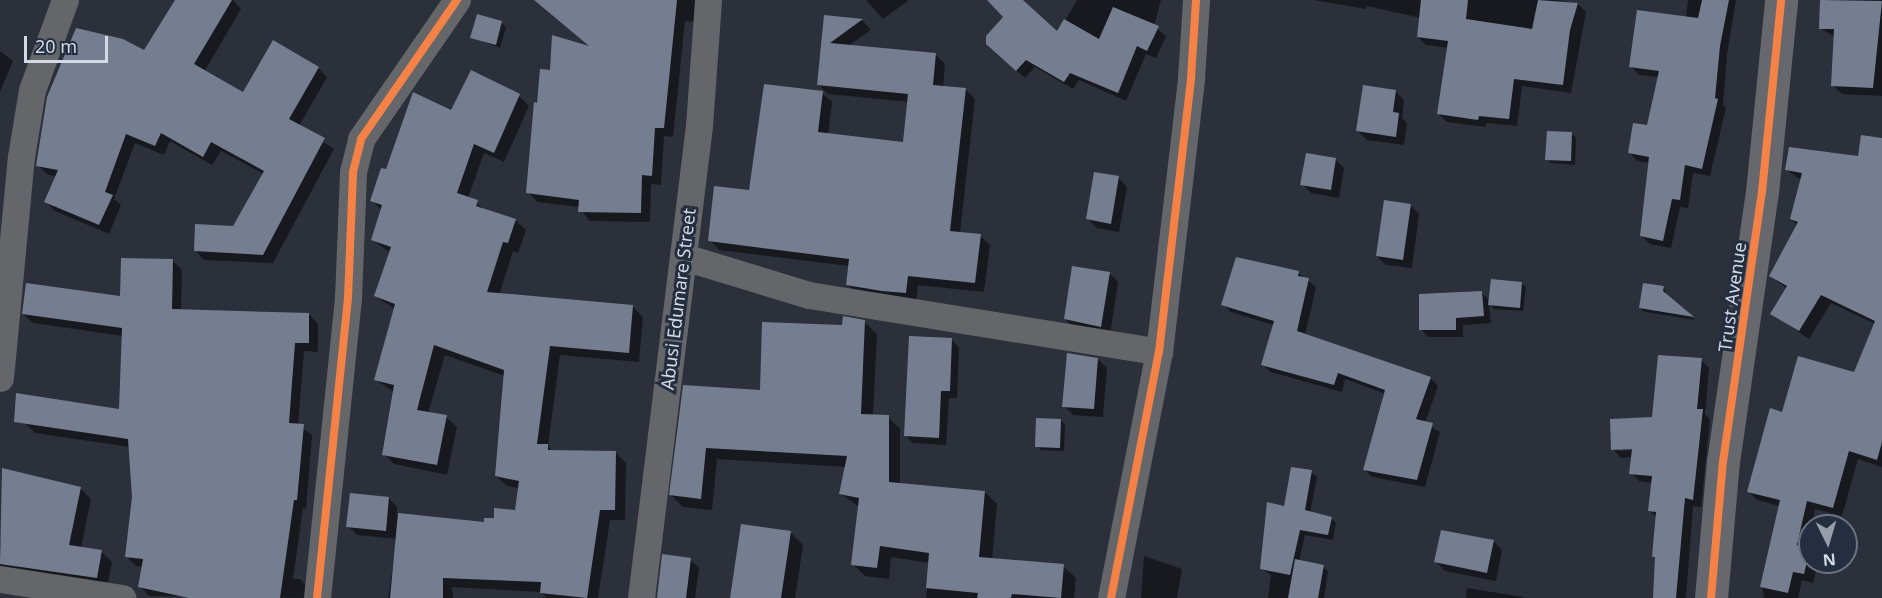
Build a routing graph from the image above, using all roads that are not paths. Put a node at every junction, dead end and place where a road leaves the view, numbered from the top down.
1 (65, 0) edge
2 (457, 0) edge
3 (708, 0) edge
4 (1196, 0) edge
5 (1781, 0) edge
6 (7, 247) edge
7 (684, 257) junction
8 (1159, 352) junction
9 (0, 378) edge
10 (0, 579) edge
11 (123, 598) edge
12 (317, 598) edge
13 (641, 598) edge
14 (1111, 598) edge
15 (1712, 598) edge

1 - 6 street
2 - 12 street
3 - 7 street, Abusi Edumare Street
4 - 8 street
5 - 15 street, Trust Avenue
6 - 9 street
7 - 8 street
7 - 13 street, Abusi Edumare Street
8 - 14 street
10 - 11 street

